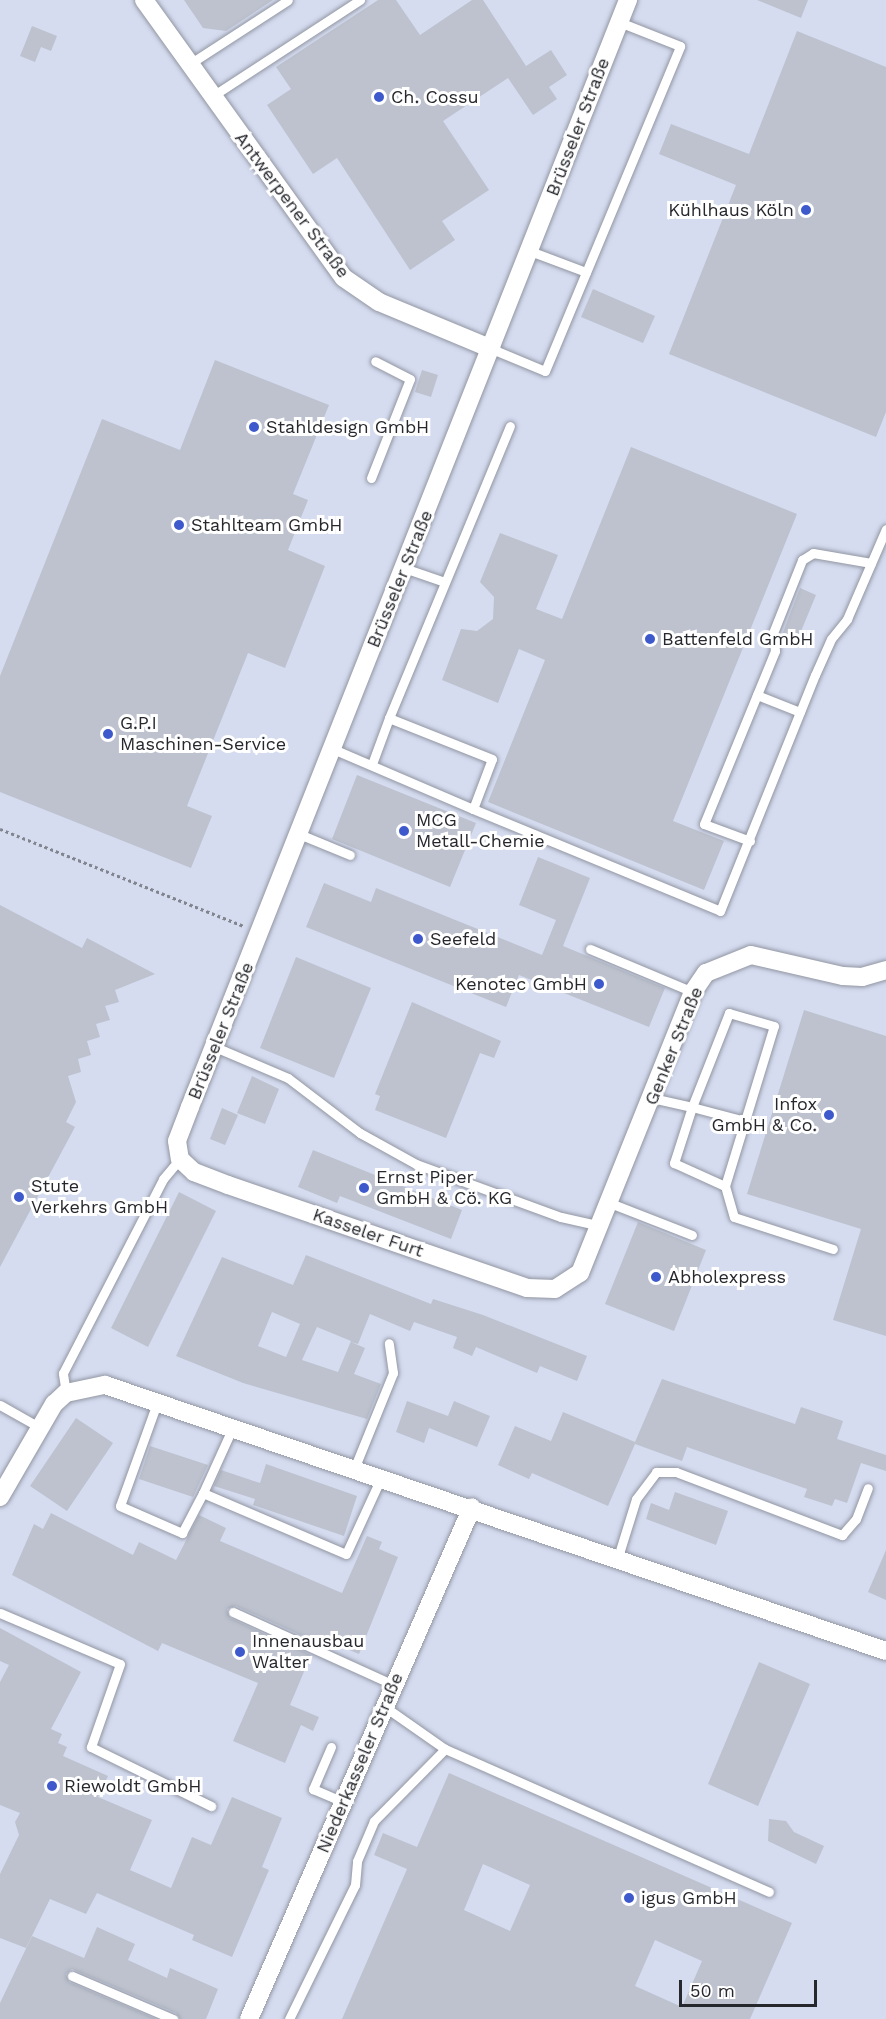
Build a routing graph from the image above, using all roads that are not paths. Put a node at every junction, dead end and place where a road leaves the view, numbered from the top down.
1 (144, 0) edge
2 (288, 0) edge
3 (360, 0) edge
4 (628, 0) edge
5 (619, 22) junction
6 (188, 65) junction
7 (211, 97) junction
8 (530, 251) junction
9 (586, 272) junction
10 (492, 349) junction
11 (375, 361) dead end
12 (510, 426) dead end
13 (370, 477) dead end
14 (886, 529) edge
15 (871, 563) junction
16 (404, 568) junction
17 (445, 582) junction
18 (757, 695) junction
19 (800, 712) junction
20 (389, 718) junction
21 (333, 749) junction
22 (372, 764) junction
23 (473, 809) junction
24 (299, 834) junction
25 (750, 841) junction
26 (350, 855) dead end
27 (590, 950) dead end
28 (886, 970) edge
29 (693, 992) junction
30 (215, 1047) junction
31 (652, 1098) junction
32 (693, 1107) junction
33 (745, 1121) junction
34 (180, 1159) junction
35 (725, 1186) junction
36 (610, 1203) junction
37 (601, 1226) junction
38 (692, 1235) dead end
39 (833, 1249) dead end
40 (562, 1287) joint
41 (388, 1343) dead end
42 (66, 1393) junction
43 (157, 1403) junction
44 (0, 1405) edge
45 (39, 1427) junction
46 (232, 1429) junction
47 (354, 1469) junction
48 (381, 1478) junction
49 (868, 1488) dead end
50 (203, 1493) junction
51 (0, 1497) edge
52 (472, 1507) junction
53 (617, 1560) junction
54 (234, 1612) dead end
55 (0, 1613) edge
56 (886, 1651) edge
57 (394, 1685) junction
58 (385, 1707) junction
59 (331, 1747) dead end
60 (445, 1749) junction
61 (344, 1802) junction
62 (211, 1806) dead end
63 (769, 1892) dead end
64 (72, 1976) dead end
65 (172, 2019) edge
66 (249, 2019) edge
67 (289, 2019) edge

1 - 6 street, Antwerpener Straße
2 - 6 lane
3 - 7 lane
4 - 5 street, Brüsseler Straße
5 - 8 street, Brüsseler Straße
5 - 9 lane
6 - 7 street, Antwerpener Straße
7 - 10 street, Antwerpener Straße
8 - 9 lane
8 - 10 street, Brüsseler Straße
9 - 10 lane
10 - 16 street, Brüsseler Straße
11 - 13 lane
12 - 17 lane
14 - 15 lane
15 - 18 lane
15 - 19 lane
16 - 17 lane
16 - 21 street, Brüsseler Straße
17 - 20 lane
18 - 19 lane
18 - 25 lane
19 - 25 lane
20 - 22 lane
20 - 23 lane
21 - 22 lane
21 - 24 street, Brüsseler Straße
22 - 23 lane
23 - 25 lane
24 - 26 lane
24 - 30 street, Brüsseler Straße
27 - 29 lane
28 - 29 street, Genker Straße
29 - 31 street, Genker Straße
30 - 34 street, Brüsseler Straße
30 - 37 lane
31 - 32 lane
31 - 36 street, Genker Straße
32 - 33 lane
32 - 33 lane
32 - 35 lane
33 - 35 lane
34 - 40 street, Kasseler Furt
34 - 42 lane
35 - 39 lane
36 - 37 street, Genker Straße
36 - 38 lane
37 - 40 street, Genker Straße
41 - 47 lane
42 - 43 street
42 - 45 street
43 - 46 street
43 - 50 lane
44 - 45 lane
45 - 51 street
46 - 47 street
46 - 50 lane
47 - 48 street
48 - 50 lane
48 - 52 street
49 - 53 lane
52 - 53 street
52 - 57 street, Niederkasseler Straße
53 - 56 street
54 - 57 lane
55 - 62 lane
57 - 58 street, Niederkasseler Straße
58 - 60 lane
58 - 61 street, Niederkasseler Straße
59 - 61 lane
60 - 63 lane
60 - 67 lane
61 - 66 street, Niederkasseler Straße
64 - 65 lane

